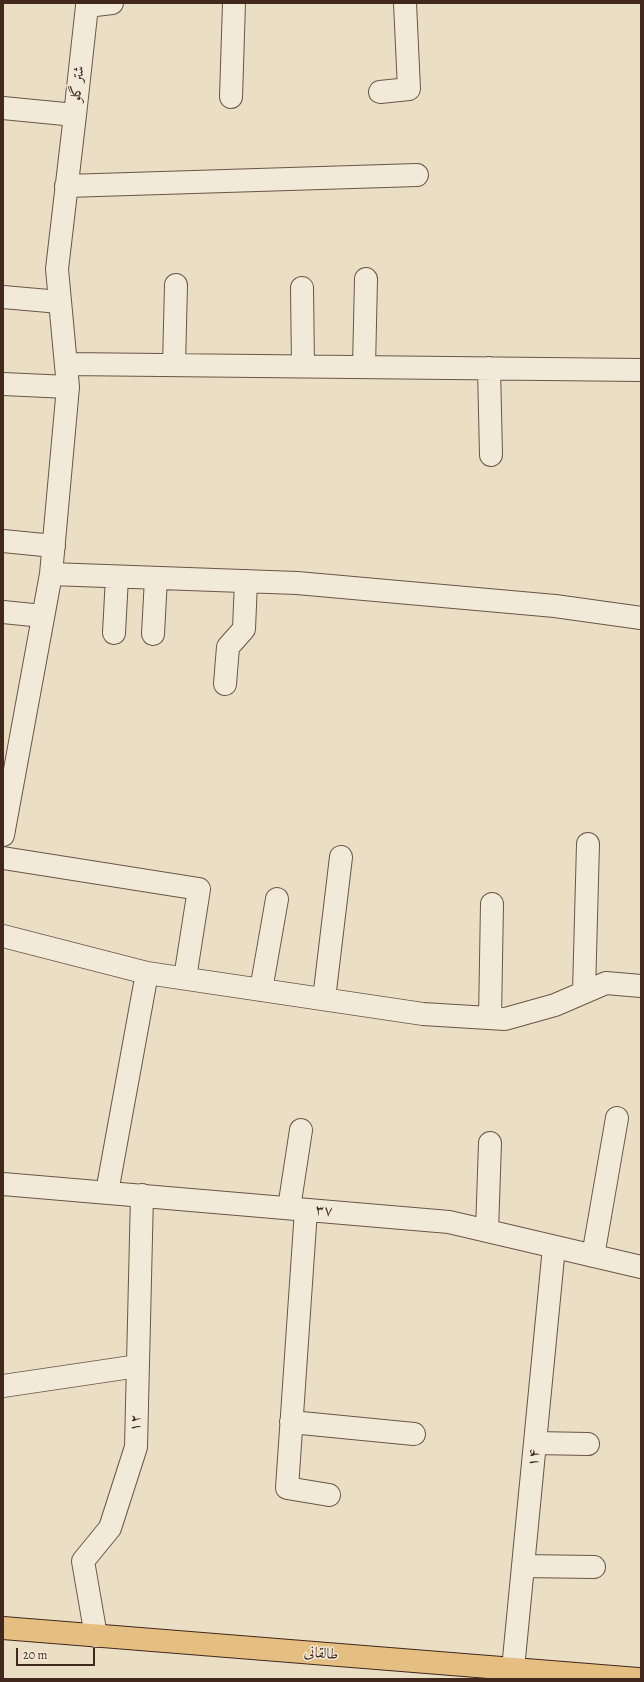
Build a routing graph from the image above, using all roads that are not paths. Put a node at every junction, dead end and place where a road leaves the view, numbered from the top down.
1 (112, 3) edge
2 (234, 3) edge
3 (405, 3) edge
4 (380, 92) dead end
5 (230, 97) dead end
6 (3, 108) edge
7 (75, 115) junction
8 (417, 175) dead end
9 (66, 186) junction
10 (366, 279) dead end
11 (176, 285) dead end
12 (302, 288) dead end
13 (3, 297) edge
14 (60, 302) junction
15 (66, 364) junction
16 (174, 365) junction
17 (303, 366) junction
18 (364, 367) junction
19 (489, 368) junction
20 (641, 370) edge
21 (3, 384) edge
22 (68, 387) junction
23 (491, 455) dead end
24 (3, 541) edge
25 (54, 546) junction
26 (51, 574) junction
27 (117, 577) junction
28 (156, 578) junction
29 (246, 581) junction
30 (3, 612) edge
31 (44, 616) junction
32 (641, 618) edge
33 (114, 633) dead end
34 (153, 634) dead end
35 (225, 684) dead end
36 (3, 835) edge
37 (588, 844) dead end
38 (341, 857) dead end
39 (3, 858) edge
40 (277, 899) dead end
41 (492, 904) dead end
42 (3, 936) edge
43 (147, 973) junction
44 (185, 978) junction
45 (641, 986) edge
46 (262, 990) junction
47 (584, 992) junction
48 (324, 999) junction
49 (490, 1018) junction
50 (617, 1118) dead end
51 (301, 1130) dead end
52 (490, 1143) dead end
53 (3, 1184) edge
54 (107, 1192) junction
55 (142, 1195) junction
56 (297, 1209) junction
57 (487, 1231) junction
58 (554, 1247) junction
59 (594, 1256) junction
60 (641, 1266) edge
61 (138, 1366) junction
62 (3, 1386) edge
63 (291, 1422) junction
64 (414, 1434) dead end
65 (535, 1443) junction
66 (588, 1444) dead end
67 (329, 1495) dead end
68 (523, 1566) junction
69 (594, 1567) dead end
70 (3, 1628) edge
71 (96, 1636) junction
72 (513, 1669) junction
73 (638, 1679) edge

1 - 7 street, شتر گلو
2 - 5 street
3 - 4 street
6 - 7 street, شتر گلو
7 - 9 street
8 - 9 street
9 - 14 street
10 - 18 street
11 - 16 street
12 - 17 street
13 - 14 street
14 - 15 street
15 - 16 street
15 - 22 street
16 - 17 street
17 - 18 street
18 - 19 street
19 - 20 street
19 - 23 street
21 - 22 street
22 - 25 street
24 - 25 street
25 - 26 street
26 - 27 street
26 - 31 street
27 - 28 street
27 - 33 street
28 - 29 street
28 - 34 street
29 - 32 street
29 - 35 street
30 - 31 street
31 - 36 street
37 - 47 street
38 - 48 street
39 - 44 street
40 - 46 street
41 - 49 street
42 - 43 street
43 - 44 street
43 - 54 street
44 - 46 street
45 - 47 street
46 - 48 street
47 - 49 street
48 - 49 street
50 - 59 street
51 - 56 street
52 - 57 street
53 - 54 street, ۳۷
54 - 55 street, ۳۷
55 - 56 street, ۳۷
55 - 61 street, ۱۲
56 - 57 street, ۳۷
56 - 63 street
57 - 58 street, ۳۷
58 - 59 street, ۳۷
58 - 65 street, ۱۴
59 - 60 street, ۳۷
61 - 62 street
61 - 71 street, ۱۲
63 - 64 street
63 - 67 street
65 - 66 street
65 - 68 street, ۱۴
68 - 69 street
68 - 72 street, ۱۴
70 - 71 main road, طالقانی
71 - 72 main road, طالقانی
72 - 73 main road, طالقانی

